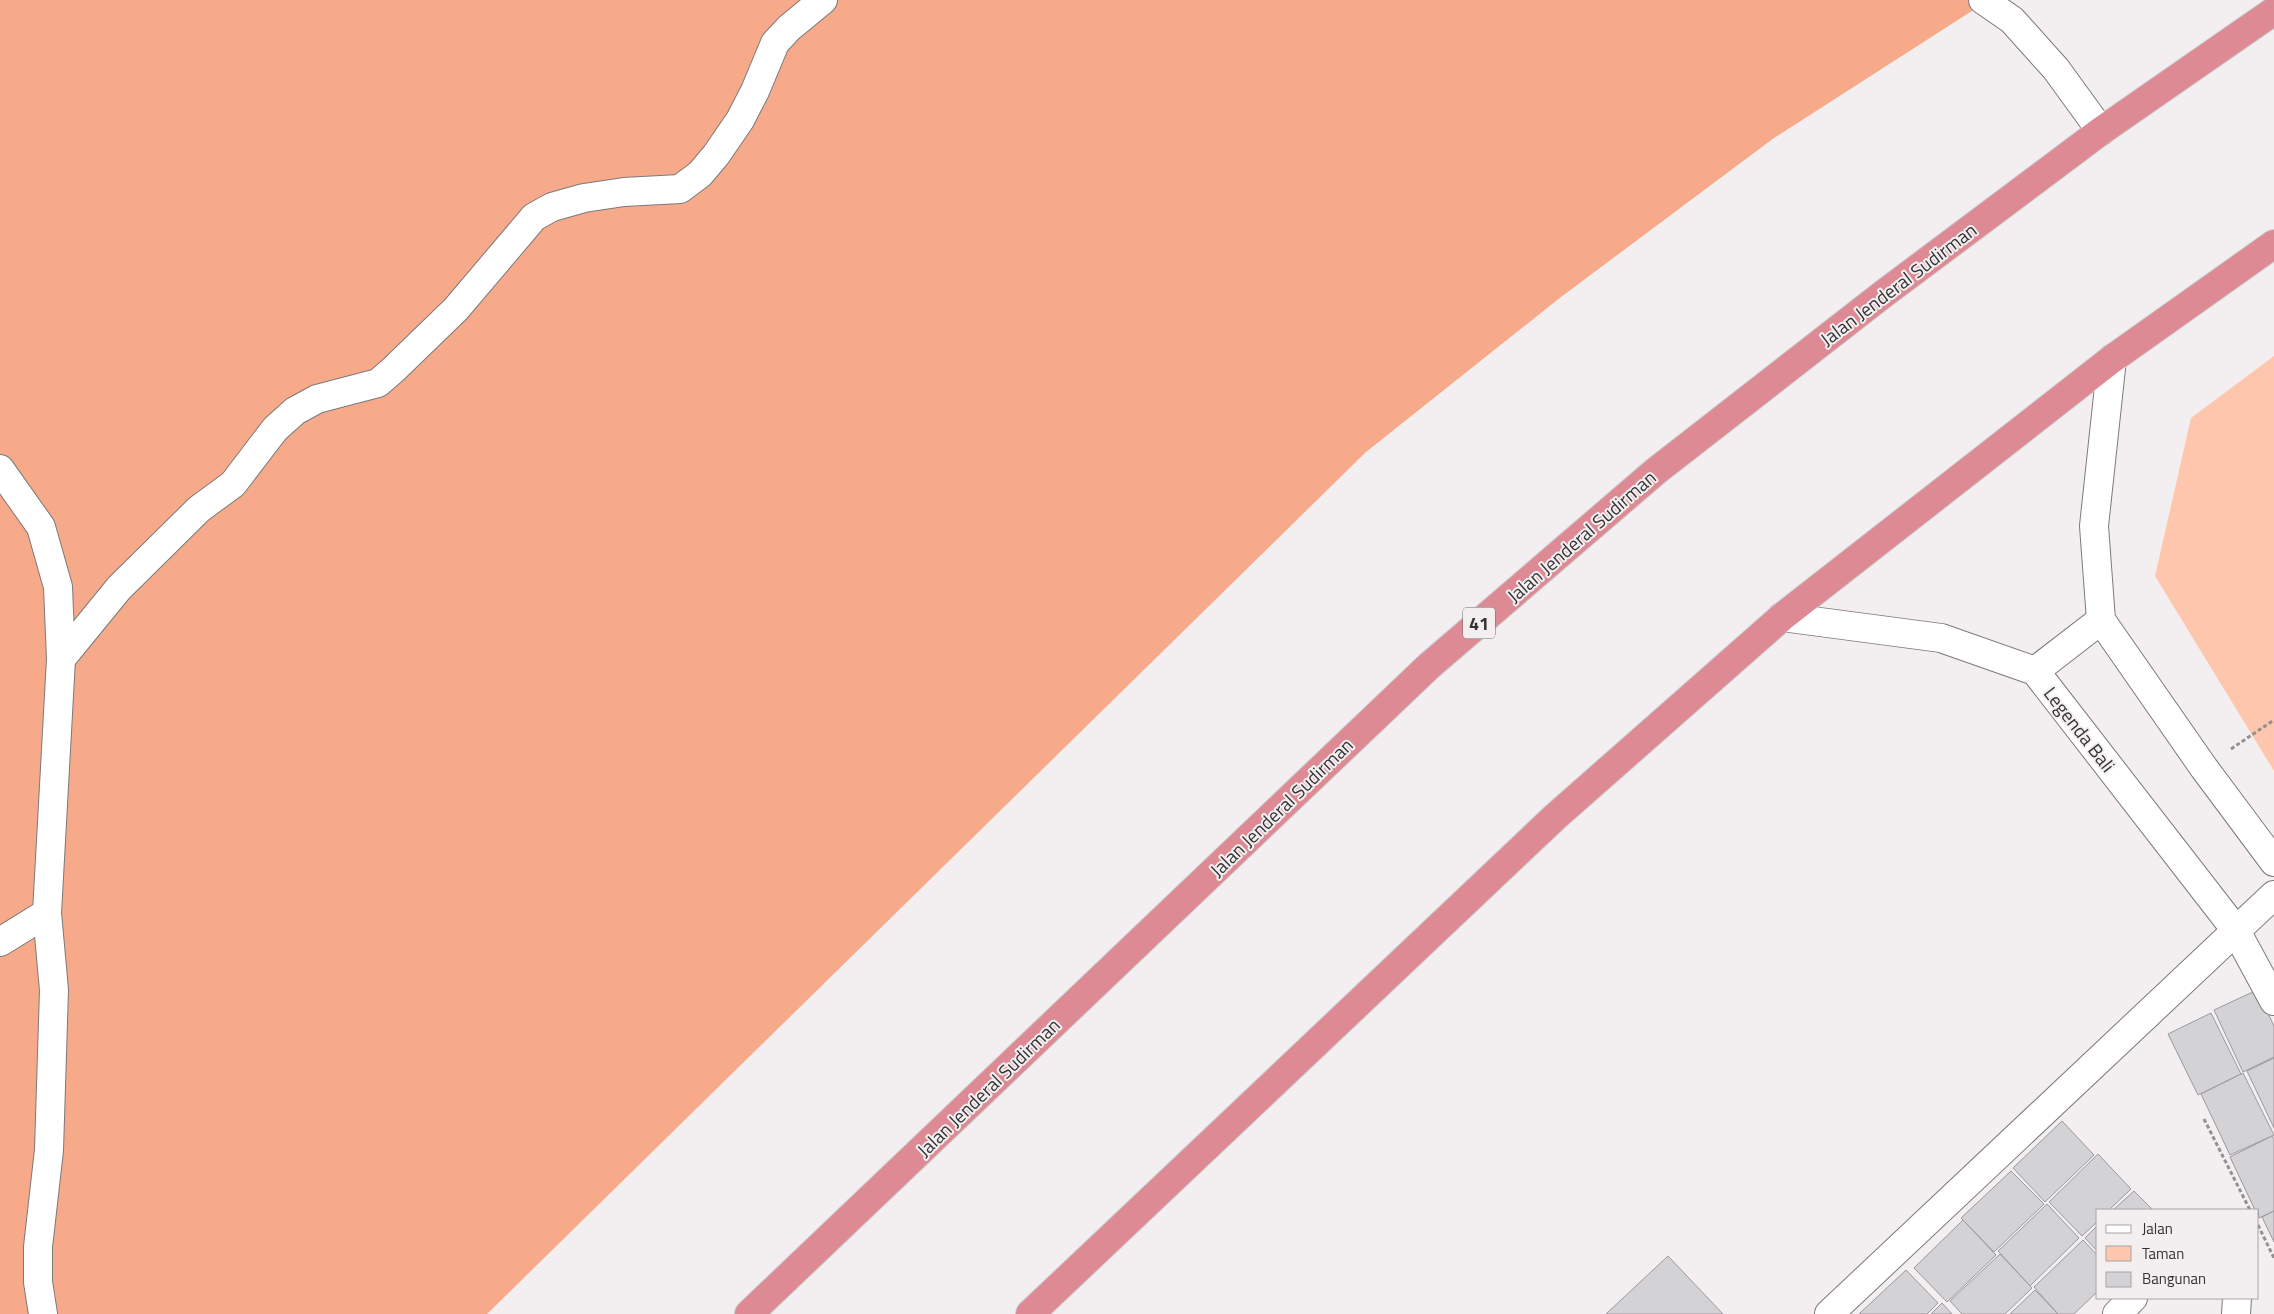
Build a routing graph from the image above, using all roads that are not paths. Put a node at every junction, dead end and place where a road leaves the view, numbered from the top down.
1 (823, 0) edge
2 (1983, 0) edge
3 (2274, 11) edge
4 (2101, 131) junction
5 (2274, 244) edge
6 (2112, 360) junction
7 (0, 468) edge
8 (1782, 618) junction
9 (2101, 620) junction
10 (61, 659) junction
11 (2034, 670) junction
12 (2274, 862) edge
13 (2274, 895) edge
14 (47, 913) junction
15 (2235, 929) junction
16 (0, 942) edge
17 (2274, 1000) edge
18 (2132, 1299) edge
19 (2237, 1299) edge
20 (43, 1314) edge
21 (750, 1314) edge
22 (1030, 1314) edge
23 (1829, 1314) edge
24 (2117, 1314) edge
25 (2236, 1314) edge

1 - 10 street
2 - 4 street
3 - 4 highway, Jalan Jenderal Sudirman / 41
4 - 21 highway, Jalan Jenderal Sudirman / 41
5 - 6 highway
6 - 8 highway
6 - 9 street
7 - 10 street
8 - 11 street, Legenda Bali
8 - 22 highway
9 - 11 street
9 - 12 street
10 - 14 street
11 - 15 street, Legenda Bali
13 - 15 street
14 - 16 street
14 - 20 street
15 - 17 street, Legenda Bali
15 - 23 street
18 - 24 street
19 - 25 street

